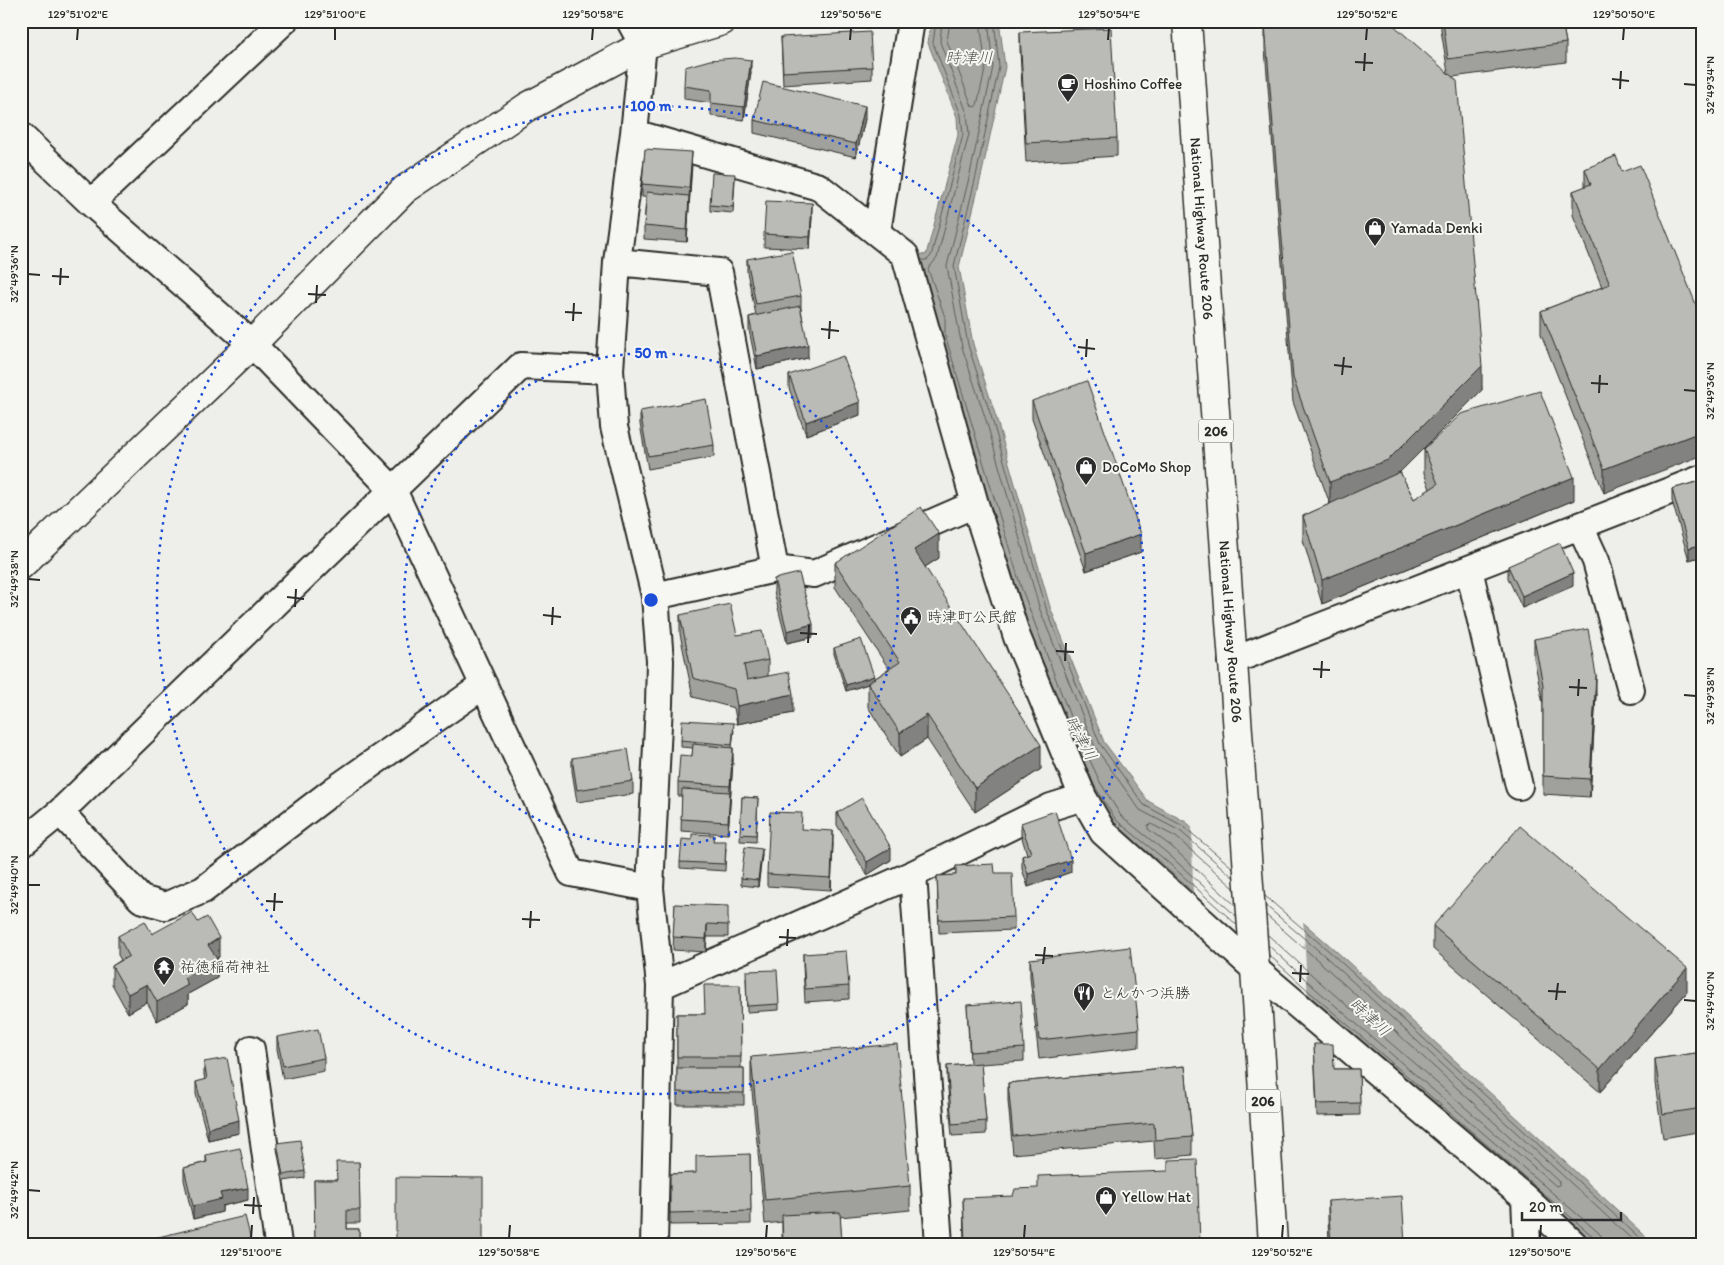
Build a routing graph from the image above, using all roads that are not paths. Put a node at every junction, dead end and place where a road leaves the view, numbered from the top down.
1 (284, 21) edge
2 (630, 21) edge
3 (722, 21) edge
4 (911, 21) edge
5 (1187, 21) edge
6 (643, 45) junction
7 (634, 133) junction
8 (21, 136) edge
9 (91, 203) junction
10 (877, 232) junction
11 (617, 262) junction
12 (252, 344) junction
13 (610, 370) junction
14 (1703, 478) edge
15 (393, 490) junction
16 (975, 504) junction
17 (1580, 526) junction
18 (21, 565) edge
19 (775, 569) junction
20 (1469, 569) junction
21 (655, 596) junction
22 (1232, 661) junction
23 (484, 685) junction
24 (1630, 690) dead end
25 (1520, 786) dead end
26 (1082, 798) junction
27 (60, 812) junction
28 (21, 844) edge
29 (913, 874) junction
30 (650, 888) junction
31 (1254, 964) junction
32 (660, 986) junction
33 (251, 1049) dead end
34 (1525, 1198) junction
35 (652, 1243) edge
36 (278, 1244) edge
37 (939, 1244) edge
38 (1273, 1244) edge
39 (1527, 1244) edge
40 (1574, 1244) edge

1 - 9 street
2 - 6 street
3 - 6 main road
4 - 10 street
5 - 22 main road, National Highway Route 206 / 206
6 - 7 street
6 - 12 main road
7 - 10 street
7 - 11 street
8 - 9 street
9 - 12 street
10 - 16 street
11 - 13 street
11 - 19 street
12 - 15 street
12 - 18 main road
13 - 15 street
13 - 21 street
14 - 17 street
15 - 23 street
15 - 27 street
16 - 19 street
16 - 26 street
17 - 20 street
17 - 24 street
19 - 21 street
20 - 22 street
20 - 25 street
21 - 30 street
22 - 31 main road, National Highway Route 206 / 206
23 - 27 street
23 - 30 street
26 - 29 street
26 - 31 street
27 - 28 street
29 - 32 street
29 - 37 street
30 - 32 street
31 - 34 street
31 - 38 main road, National Highway Route 206 / 206
32 - 35 street
33 - 36 street
34 - 39 street
34 - 40 street

